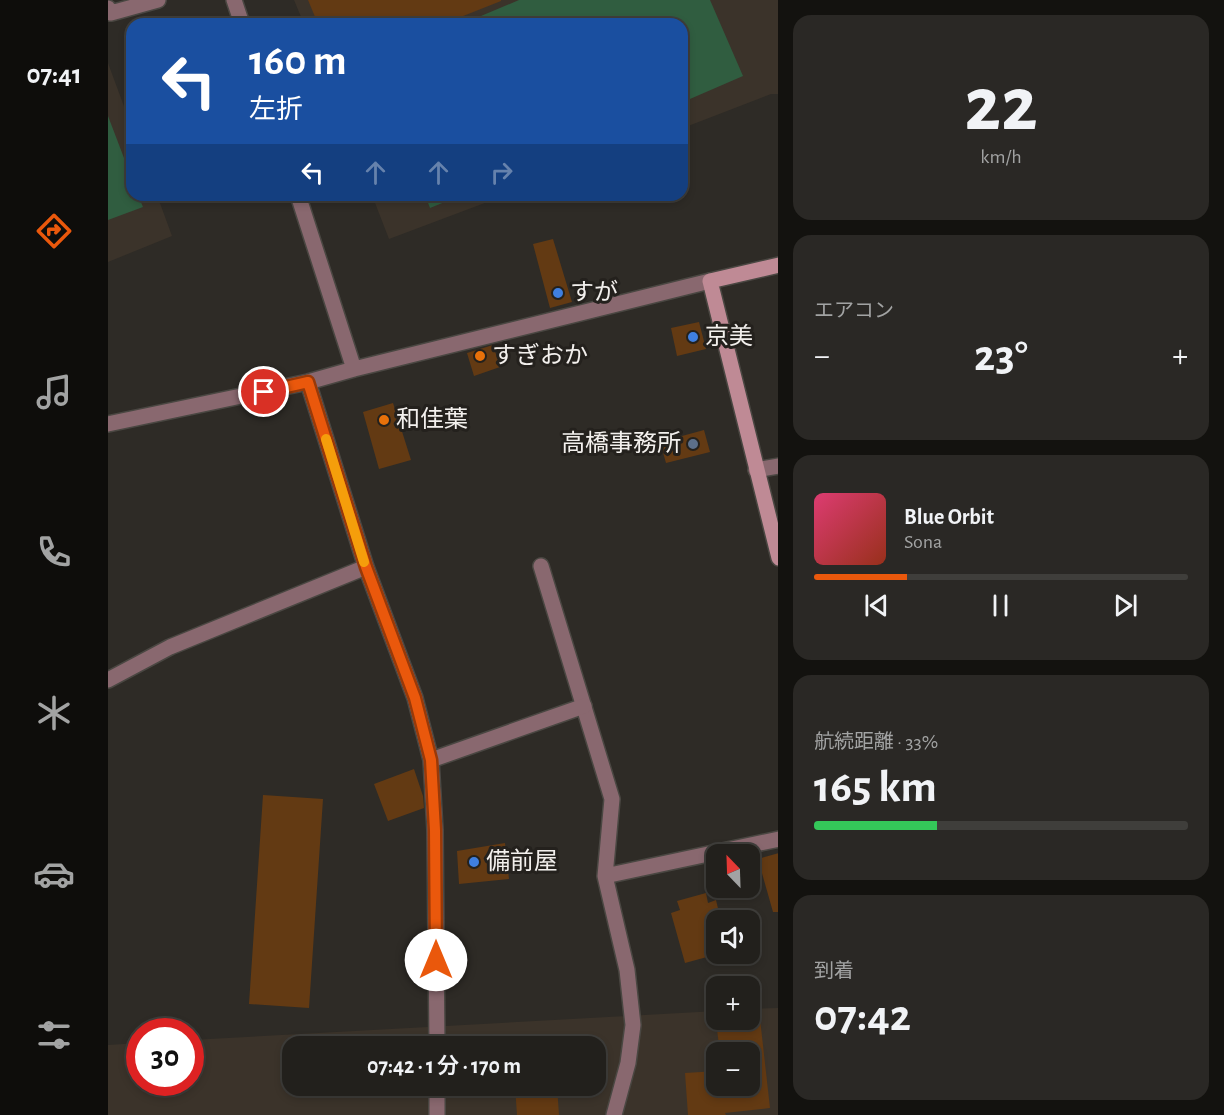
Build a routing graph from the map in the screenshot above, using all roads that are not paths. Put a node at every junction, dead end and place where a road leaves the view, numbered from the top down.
1 (158, 0) edge
2 (234, 0) edge
3 (108, 8) edge
4 (240, 18) edge
5 (299, 201) edge
6 (778, 265) edge
7 (710, 281) junction
8 (354, 369) junction
9 (308, 382) junction
10 (108, 424) edge
11 (778, 466) edge
12 (756, 470) junction
13 (778, 558) edge
14 (541, 566) dead end
15 (366, 567) junction
16 (108, 680) edge
17 (584, 706) junction
18 (431, 760) junction
19 (778, 839) edge
20 (605, 876) junction
21 (437, 1036) edge
22 (437, 1096) edge
23 (437, 1115) edge
24 (614, 1115) edge

1 - 3 street
2 - 4 street
5 - 8 street
6 - 7 street
7 - 8 street
7 - 12 street
8 - 9 street
9 - 10 street
9 - 15 street
11 - 12 street
12 - 13 street
14 - 17 street
15 - 16 street
15 - 18 street
17 - 18 street
17 - 20 street
18 - 21 street
19 - 20 street
20 - 24 street
22 - 23 street

